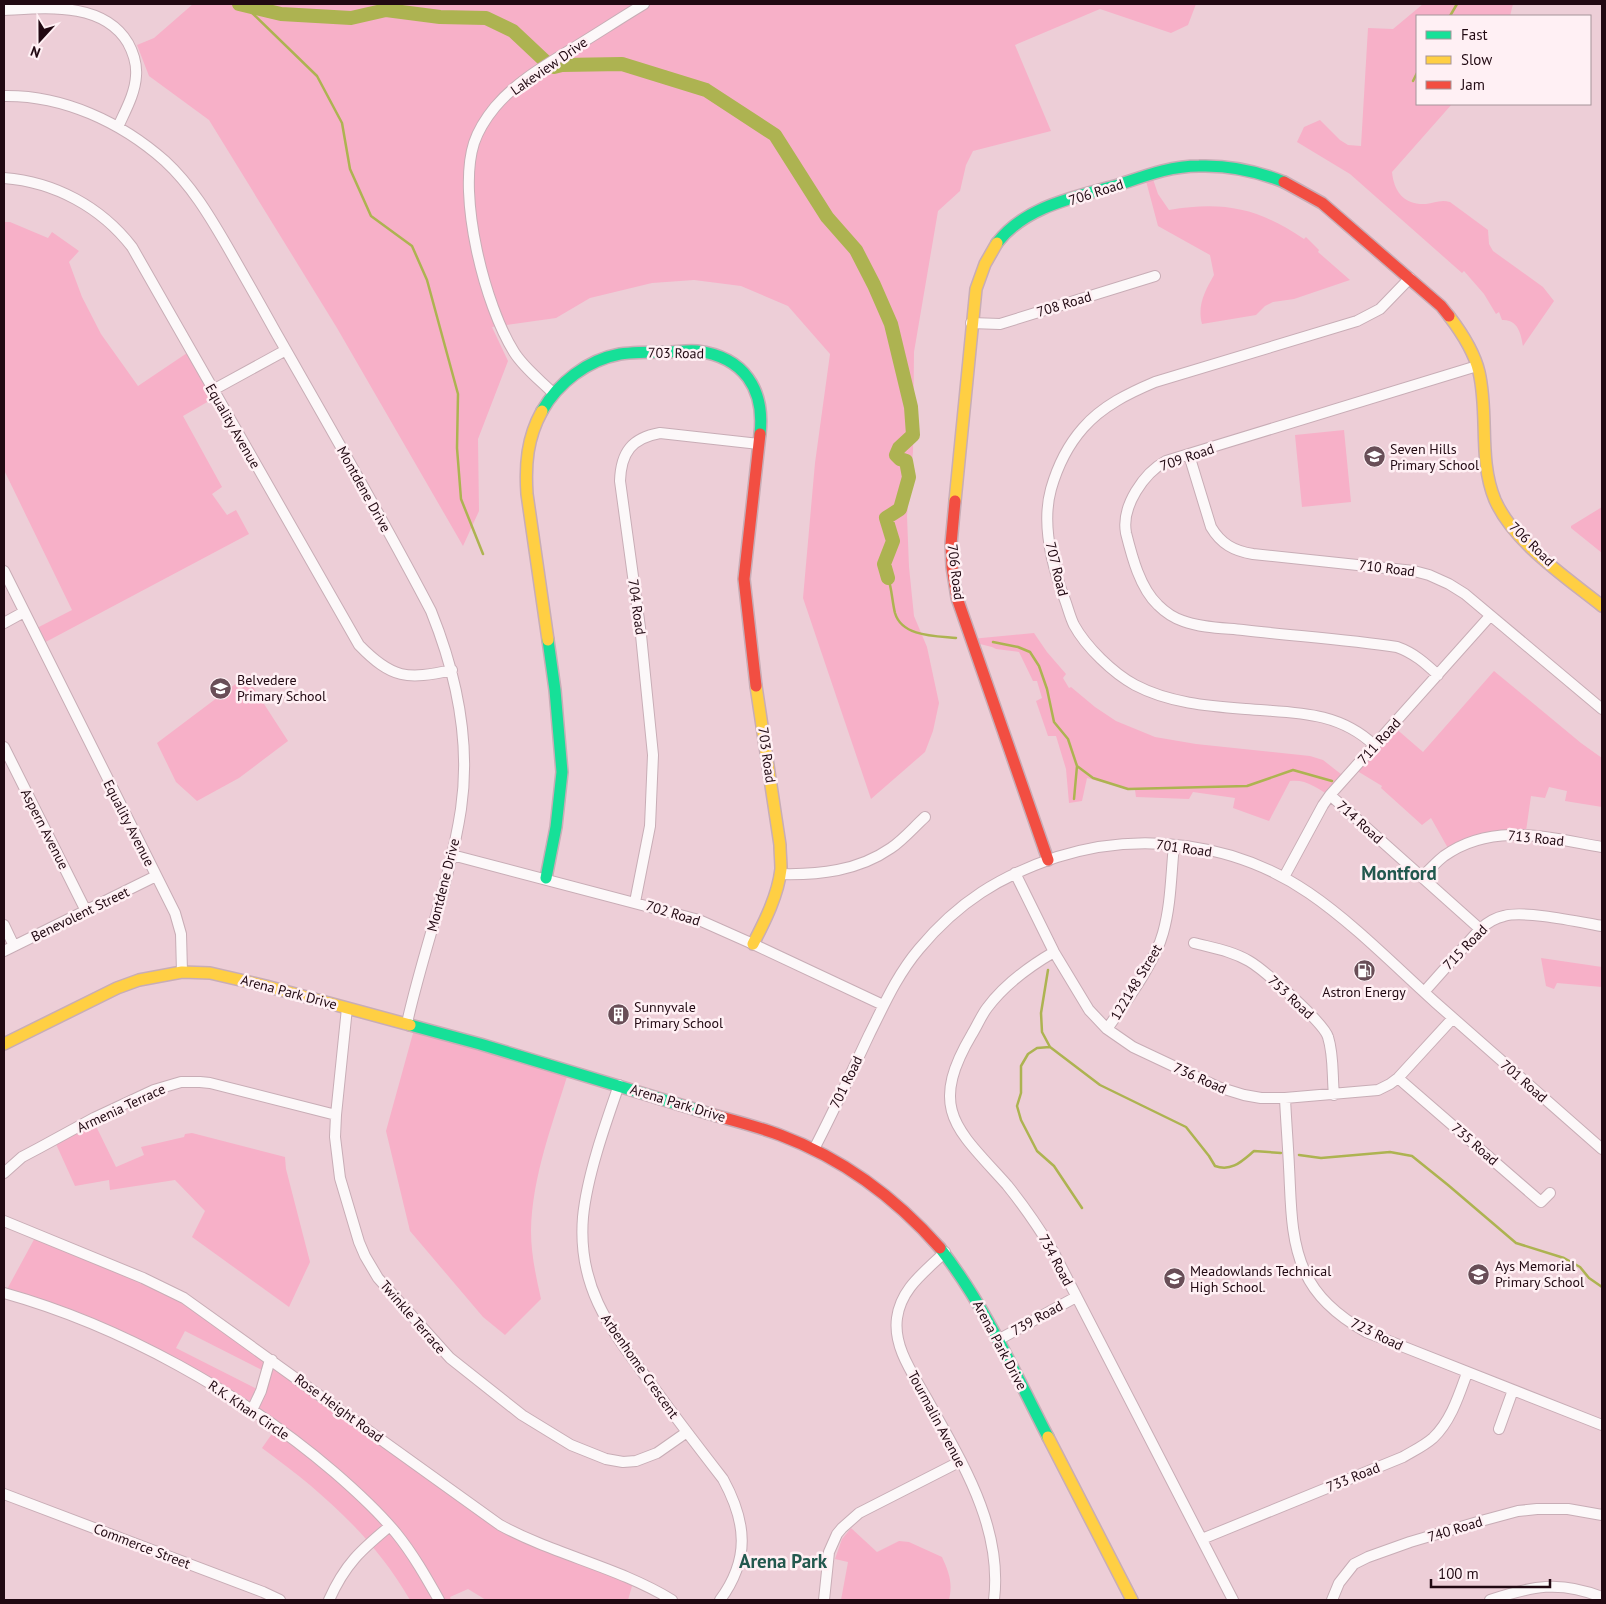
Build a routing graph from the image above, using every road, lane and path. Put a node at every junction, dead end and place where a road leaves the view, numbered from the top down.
1 (644, 4) edge
2 (4, 10) edge
3 (4, 96) edge
4 (118, 127) junction
5 (4, 178) edge
6 (1155, 276) dead end
7 (1410, 278) junction
8 (971, 323) junction
9 (286, 350) junction
10 (1477, 366) junction
11 (213, 390) junction
12 (553, 393) junction
13 (759, 444) junction
14 (1188, 455) junction
15 (4, 571) edge
16 (1602, 606) edge
17 (24, 612) junction
18 (1490, 616) junction
19 (4, 623) edge
20 (452, 670) junction
21 (1438, 674) junction
22 (1602, 709) edge
23 (1374, 746) junction
24 (4, 747) edge
25 (1330, 796) junction
26 (925, 817) dead end
27 (1174, 845) junction
28 (1602, 848) edge
29 (452, 854) junction
30 (1048, 860) junction
31 (1015, 873) junction
32 (780, 874) junction
33 (156, 876) junction
34 (1284, 877) junction
35 (1421, 877) junction
36 (546, 878) junction
37 (635, 902) junction
38 (86, 911) junction
39 (4, 924) edge
40 (1602, 926) edge
41 (1480, 929) junction
42 (1194, 943) dead end
43 (753, 944) junction
44 (14, 946) junction
45 (4, 951) edge
46 (1054, 952) junction
47 (182, 972) junction
48 (1424, 992) junction
49 (883, 1005) junction
50 (347, 1008) junction
51 (1454, 1018) junction
52 (407, 1023) junction
53 (1108, 1029) junction
54 (4, 1044) edge
55 (1398, 1078) junction
56 (619, 1085) junction
57 (1334, 1095) junction
58 (1286, 1098) junction
59 (336, 1115) junction
60 (814, 1148) junction
61 (1602, 1149) edge
62 (4, 1173) edge
63 (1550, 1193) dead end
64 (4, 1221) edge
65 (945, 1252) junction
66 (4, 1293) edge
67 (1076, 1297) junction
68 (998, 1340) junction
69 (272, 1360) junction
70 (1467, 1373) junction
71 (1513, 1390) junction
72 (252, 1410) junction
73 (1602, 1425) edge
74 (1498, 1429) dead end
75 (687, 1432) junction
76 (961, 1461) junction
77 (4, 1494) edge
78 (1602, 1515) edge
79 (390, 1526) junction
80 (1202, 1539) junction
81 (1602, 1597) edge
82 (280, 1600) edge
83 (329, 1600) edge
84 (438, 1600) edge
85 (672, 1600) edge
86 (720, 1600) edge
87 (824, 1600) edge
88 (994, 1600) edge
89 (1132, 1600) edge
90 (1233, 1600) edge
91 (1332, 1600) edge
92 (1490, 1600) edge

1 - 12 street, Lakeview Drive
2 - 4 street
3 - 4 street, Montdene Drive
4 - 9 street, Montdene Drive
5 - 11 street, Equality Avenue
6 - 8 street, 708 Road
7 - 8 street, 706 Road
7 - 10 street, 706 Road
7 - 23 street, 707 Road
8 - 30 street, 706 Road
9 - 11 street
9 - 20 street, Montdene Drive
10 - 14 street, 709 Road
10 - 16 street, 706 Road
11 - 20 street, Equality Avenue
12 - 13 street, 703 Road
12 - 36 street, 703 Road
13 - 32 street, 703 Road
13 - 37 street, 704 Road
14 - 18 street, 710 Road
14 - 21 street, 709 Road
15 - 17 street, Equality Avenue
17 - 19 street
17 - 33 street, Equality Avenue
18 - 21 street, 711 Road
18 - 22 street, 710 Road
20 - 29 street, Montdene Drive
21 - 23 street, 711 Road
23 - 25 street, 711 Road
24 - 38 street, Aspern Avenue
25 - 34 street, 711 Road
25 - 35 street, 714 Road
26 - 32 street
27 - 30 street, 701 Road
27 - 34 street, 701 Road
27 - 53 street, 122148 Street
28 - 35 street, 713 Road
29 - 36 street, 702 Road
29 - 52 street, Montdene Drive
30 - 31 street, 701 Road
31 - 46 street, 736 Road
31 - 49 street, 701 Road
32 - 43 street, 703 Road
33 - 38 street, Benevolent Street
33 - 47 street, Equality Avenue
34 - 48 street, 701 Road
35 - 41 street, 714 Road
36 - 37 street, 702 Road
37 - 43 street, 702 Road
38 - 44 street, Benevolent Street
39 - 44 street
40 - 41 street, 715 Road
41 - 48 street, 715 Road
42 - 57 street, 753 Road
43 - 49 street, 702 Road
44 - 45 street, Benevolent Street
46 - 53 street, 736 Road
46 - 67 street, 734 Road
47 - 50 street, Arena Park Drive
47 - 54 street, Arena Park Drive
48 - 51 street, 701 Road
49 - 60 street, 701 Road
50 - 52 street, Arena Park Drive
50 - 59 street, Twinkle Terrace
51 - 55 street, 736 Road
51 - 61 street, 701 Road
52 - 56 street, Arena Park Drive
53 - 58 street, 736 Road
55 - 57 street, 736 Road
55 - 63 street, 735 Road
56 - 60 street, Arena Park Drive
56 - 75 street, Arbenhome Crescent
57 - 58 street, 736 Road
58 - 70 street, 723 Road
59 - 62 street, Armenia Terrace
59 - 75 street, Twinkle Terrace
60 - 65 street, Arena Park Drive
64 - 69 street, Rose Height Road
65 - 68 street, Arena Park Drive
65 - 76 street, Tourmalin Avenue
66 - 72 street, R.K. Khan Circle
67 - 68 street, 739 Road
67 - 80 street, 734 Road
68 - 89 street, Arena Park Drive
69 - 72 street
69 - 85 street, Rose Height Road
70 - 71 street, 723 Road
70 - 80 street, 733 Road
71 - 73 street, 723 Road
71 - 74 street
72 - 79 street, R.K. Khan Circle
75 - 86 street, Arbenhome Crescent
76 - 87 street
76 - 88 street, Tourmalin Avenue
77 - 82 street, Commerce Street
78 - 91 street, 740 Road
79 - 83 street
79 - 84 street, R.K. Khan Circle
80 - 90 street, 734 Road
81 - 92 street

